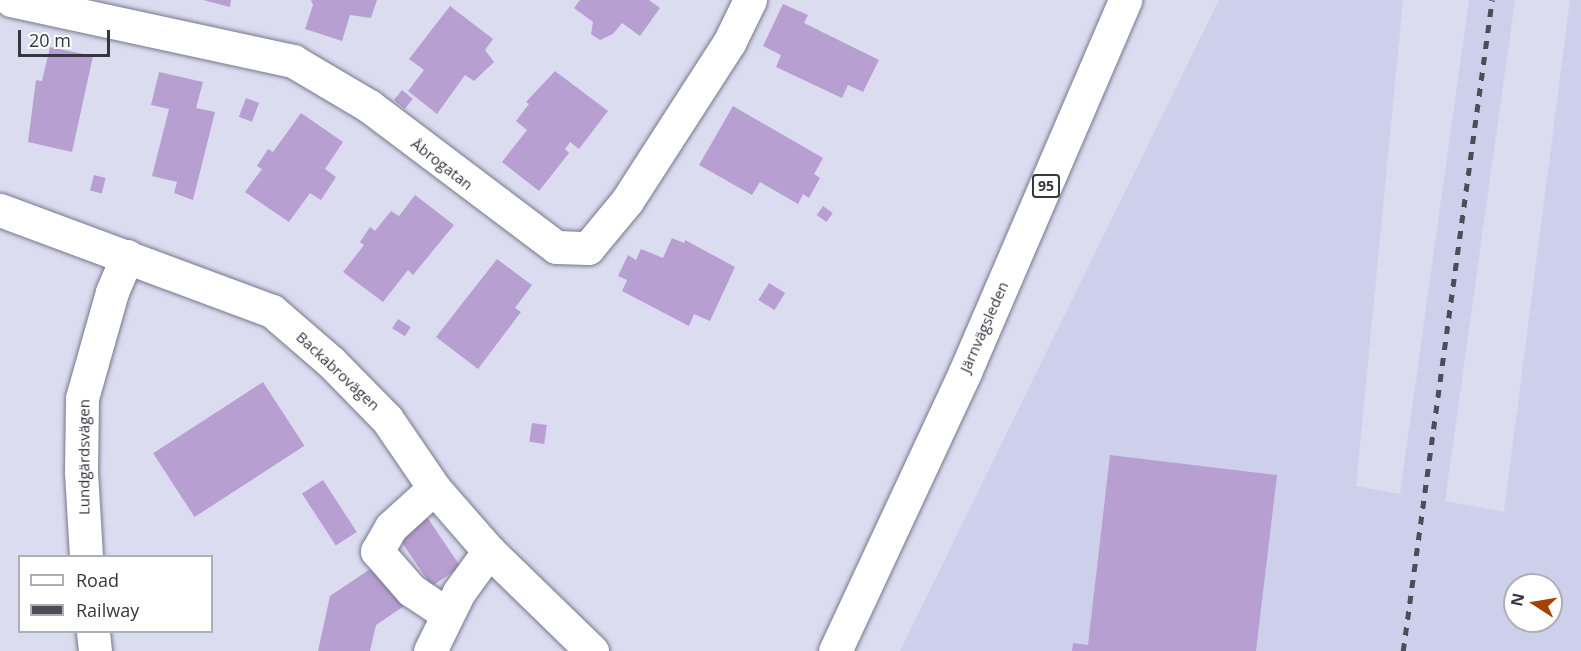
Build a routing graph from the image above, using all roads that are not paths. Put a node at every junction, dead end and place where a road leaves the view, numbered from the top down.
1 (1, 0) edge
2 (11, 0) edge
3 (750, 0) edge
4 (1125, 0) edge
5 (0, 6) edge
6 (0, 210) edge
7 (127, 256) junction
8 (434, 488) junction
9 (489, 551) junction
10 (86, 555) edge
11 (447, 615) junction
12 (93, 633) edge
13 (95, 651) edge
14 (430, 651) edge
15 (592, 651) edge
16 (835, 651) edge

1 - 5 street
2 - 3 street, Åbrogatan
4 - 16 street, Järnvägsleden / 95
6 - 7 street, Backabrovägen
7 - 8 street, Backabrovägen
7 - 10 street, Lundgärdsvägen
8 - 9 street, Backabrovägen
8 - 11 street
9 - 11 street
9 - 15 street, Backabrovägen
11 - 14 street
12 - 13 street

